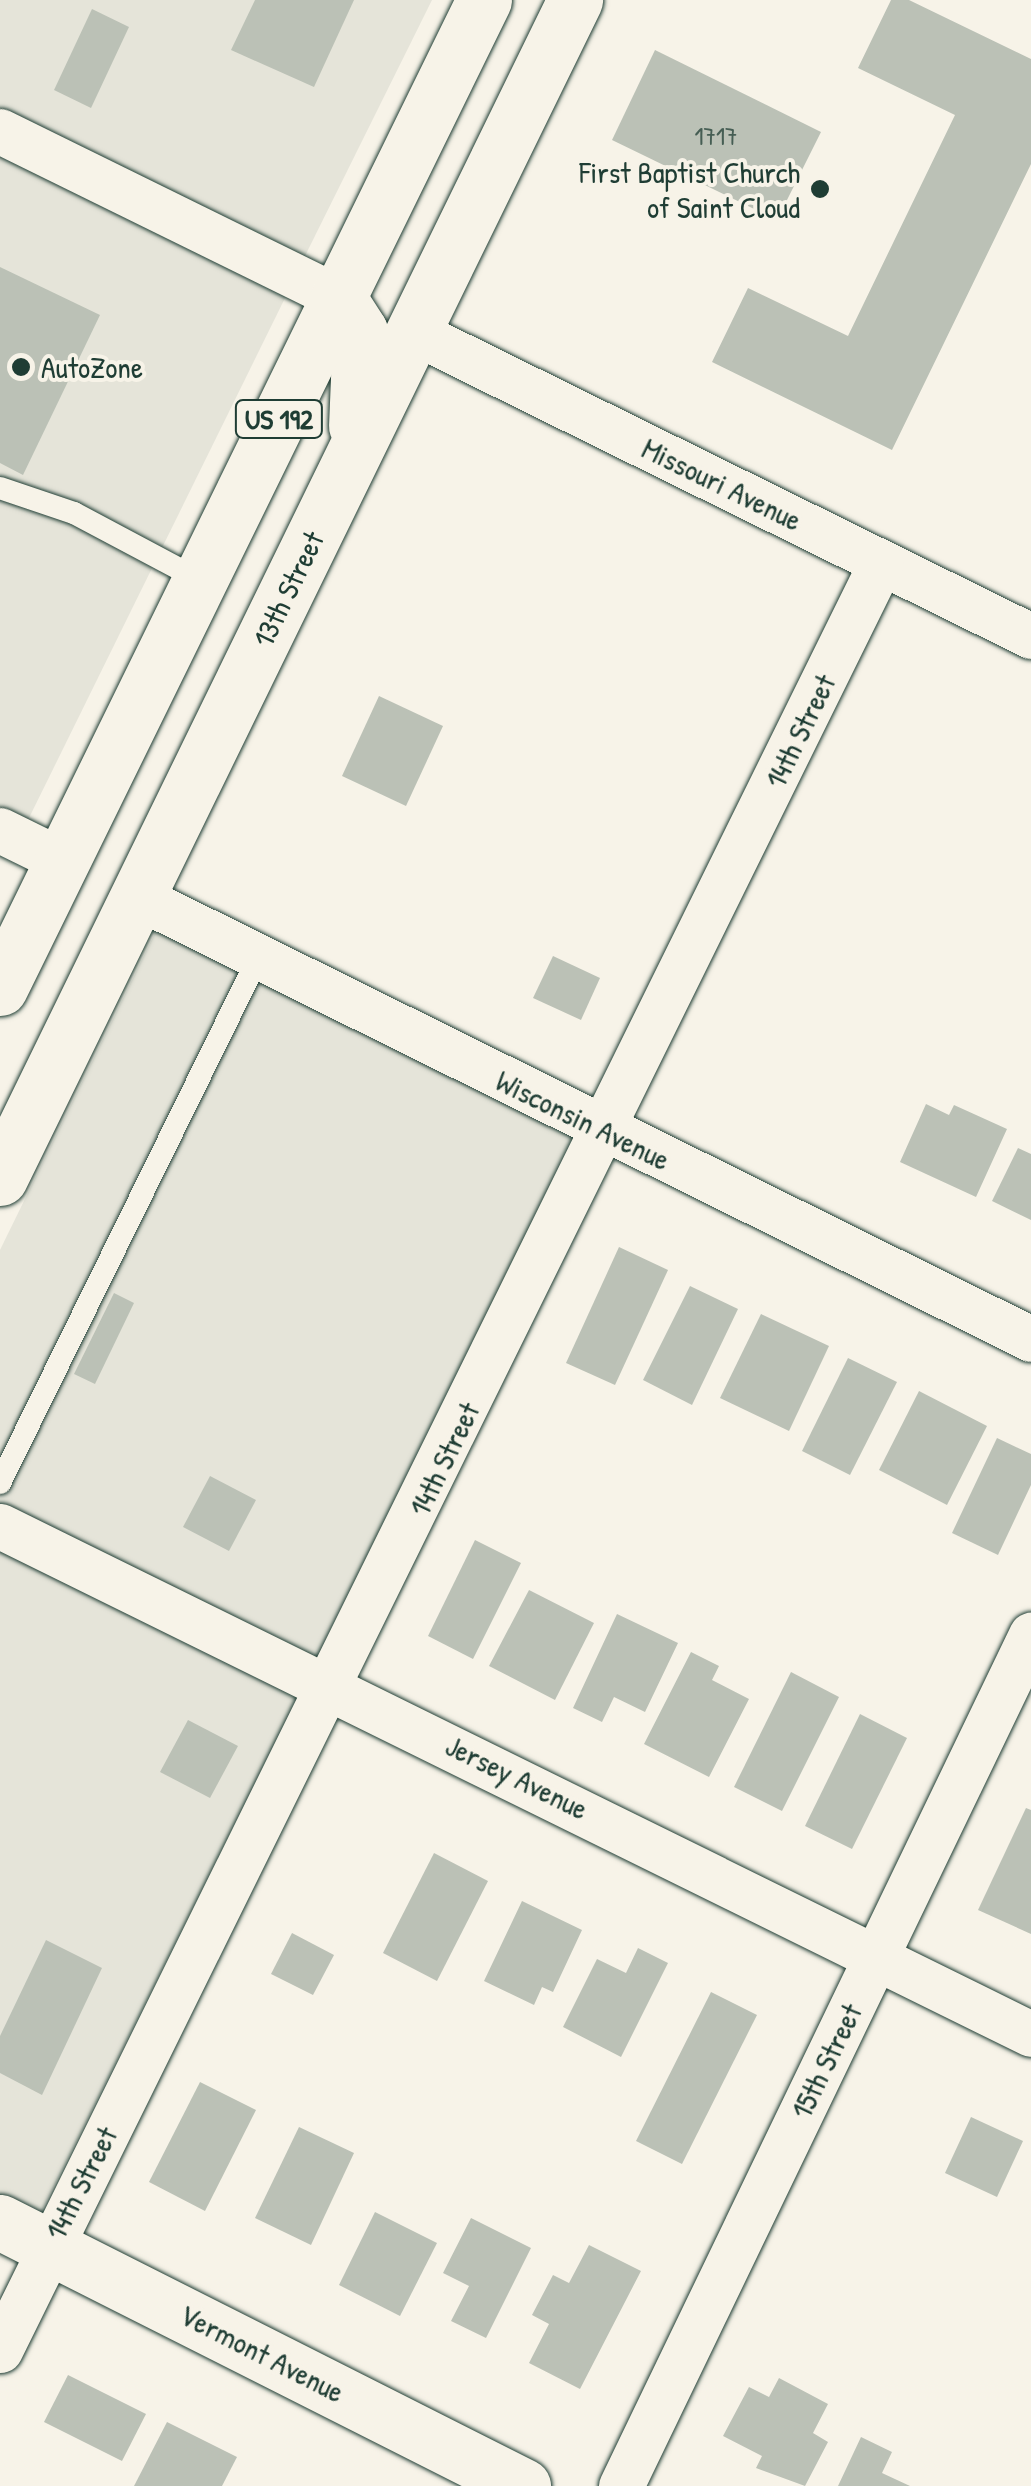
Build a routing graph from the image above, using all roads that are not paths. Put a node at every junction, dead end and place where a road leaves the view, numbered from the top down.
1 (484, 0) edge
2 (540, 0) edge
3 (575, 0) edge
4 (539, 72) junction
5 (0, 132) edge
6 (402, 166) junction
7 (338, 297) junction
8 (414, 332) junction
9 (352, 459) junction
10 (0, 488) edge
11 (881, 564) junction
12 (201, 580) junction
13 (1031, 636) edge
14 (124, 740) junction
15 (0, 830) edge
16 (62, 861) junction
17 (138, 897) junction
18 (258, 958) junction
19 (0, 988) edge
20 (84, 1008) junction
21 (606, 1132) junction
22 (0, 1178) edge
23 (1031, 1338) edge
24 (0, 1482) edge
25 (0, 1526) edge
26 (1031, 1635) edge
27 (332, 1686) junction
28 (877, 1955) junction
29 (1031, 2034) edge
30 (0, 2222) edge
31 (50, 2245) junction
32 (0, 2350) edge
33 (523, 2486) edge
34 (621, 2486) edge

1 - 6 main road, US 192
2 - 4 main road
3 - 4 main road, 13th Street / US 192
4 - 8 main road, 13th Street / US 192
5 - 7 street
6 - 7 main road, US 192
6 - 8 main road
7 - 9 main road
7 - 12 main road, US 192
8 - 9 main road, 13th Street / US 192
8 - 11 street, Missouri Avenue
9 - 17 main road, 13th Street / US 192
10 - 12 lane
11 - 13 street, Missouri Avenue
11 - 21 street, 14th Street
12 - 14 main road, US 192
14 - 16 main road, US 192
14 - 17 main road
15 - 16 street
16 - 19 main road, US 192
16 - 20 main road
17 - 18 street, Wisconsin Avenue
17 - 20 main road, 13th Street / US 192
18 - 21 street, Wisconsin Avenue
18 - 24 lane
20 - 22 main road, 13th Street / US 192
21 - 23 street, Wisconsin Avenue
21 - 27 street, 14th Street
25 - 27 street, Jersey Avenue
26 - 28 street, 15th Street
27 - 28 street, Jersey Avenue
27 - 31 street, 14th Street
28 - 29 street, Jersey Avenue
28 - 34 street, 15th Street
30 - 31 main road, Vermont Avenue
31 - 32 street, 14th Street
31 - 33 main road, Vermont Avenue

